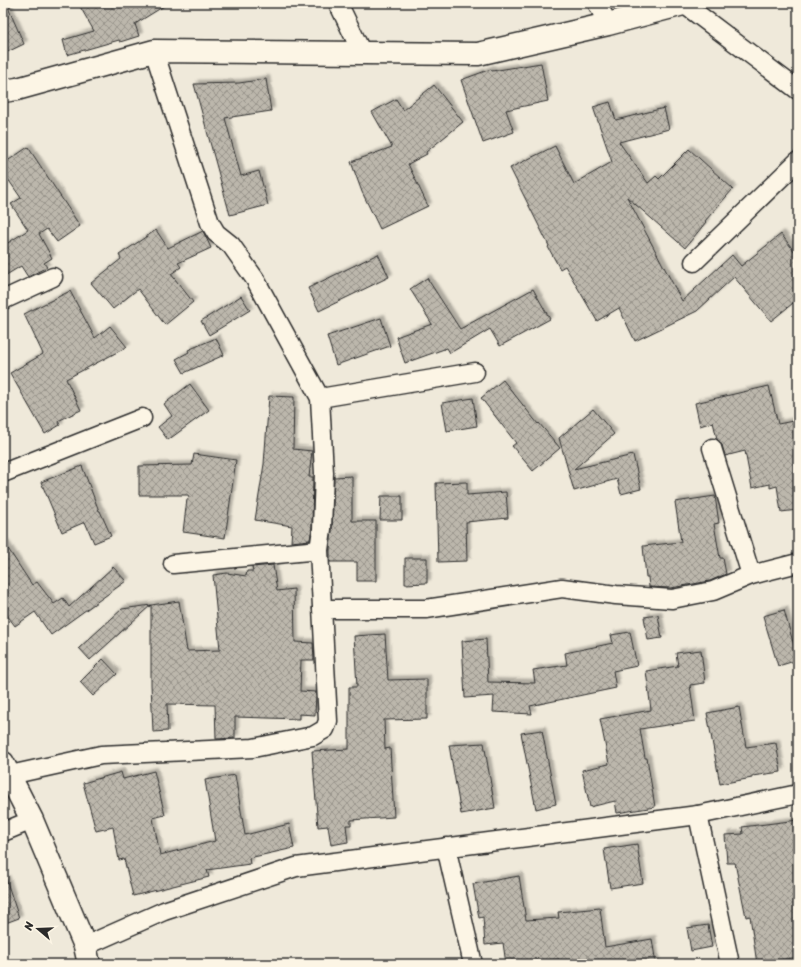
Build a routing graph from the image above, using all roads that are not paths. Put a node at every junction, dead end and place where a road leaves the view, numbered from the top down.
1 (338, 3) edge
2 (597, 3) edge
3 (685, 4) edge
4 (608, 24) junction
5 (154, 51) junction
6 (362, 53) junction
7 (798, 90) edge
8 (3, 91) edge
9 (798, 161) edge
10 (694, 262) dead end
11 (53, 277) dead end
12 (3, 300) edge
13 (475, 372) dead end
14 (320, 398) junction
15 (142, 418) dead end
16 (712, 448) dead end
17 (3, 473) edge
18 (319, 550) junction
19 (798, 563) edge
20 (173, 564) dead end
21 (751, 575) junction
22 (322, 609) junction
23 (7, 769) edge
24 (798, 794) edge
25 (698, 815) junction
26 (32, 820) junction
27 (3, 832) edge
28 (446, 848) junction
29 (87, 955) edge
30 (473, 964) edge
31 (730, 964) edge

1 - 6 street
2 - 4 street
3 - 4 street
3 - 7 street
4 - 6 street
5 - 6 street
5 - 8 street
5 - 14 street
9 - 10 street
11 - 12 street
13 - 14 street
14 - 18 street
15 - 17 street
16 - 21 street
18 - 20 street
18 - 22 street
19 - 21 street
21 - 22 street
22 - 23 street
23 - 26 street
24 - 25 street
25 - 28 street
25 - 31 street
26 - 27 street
26 - 29 street
28 - 29 street
28 - 30 street

